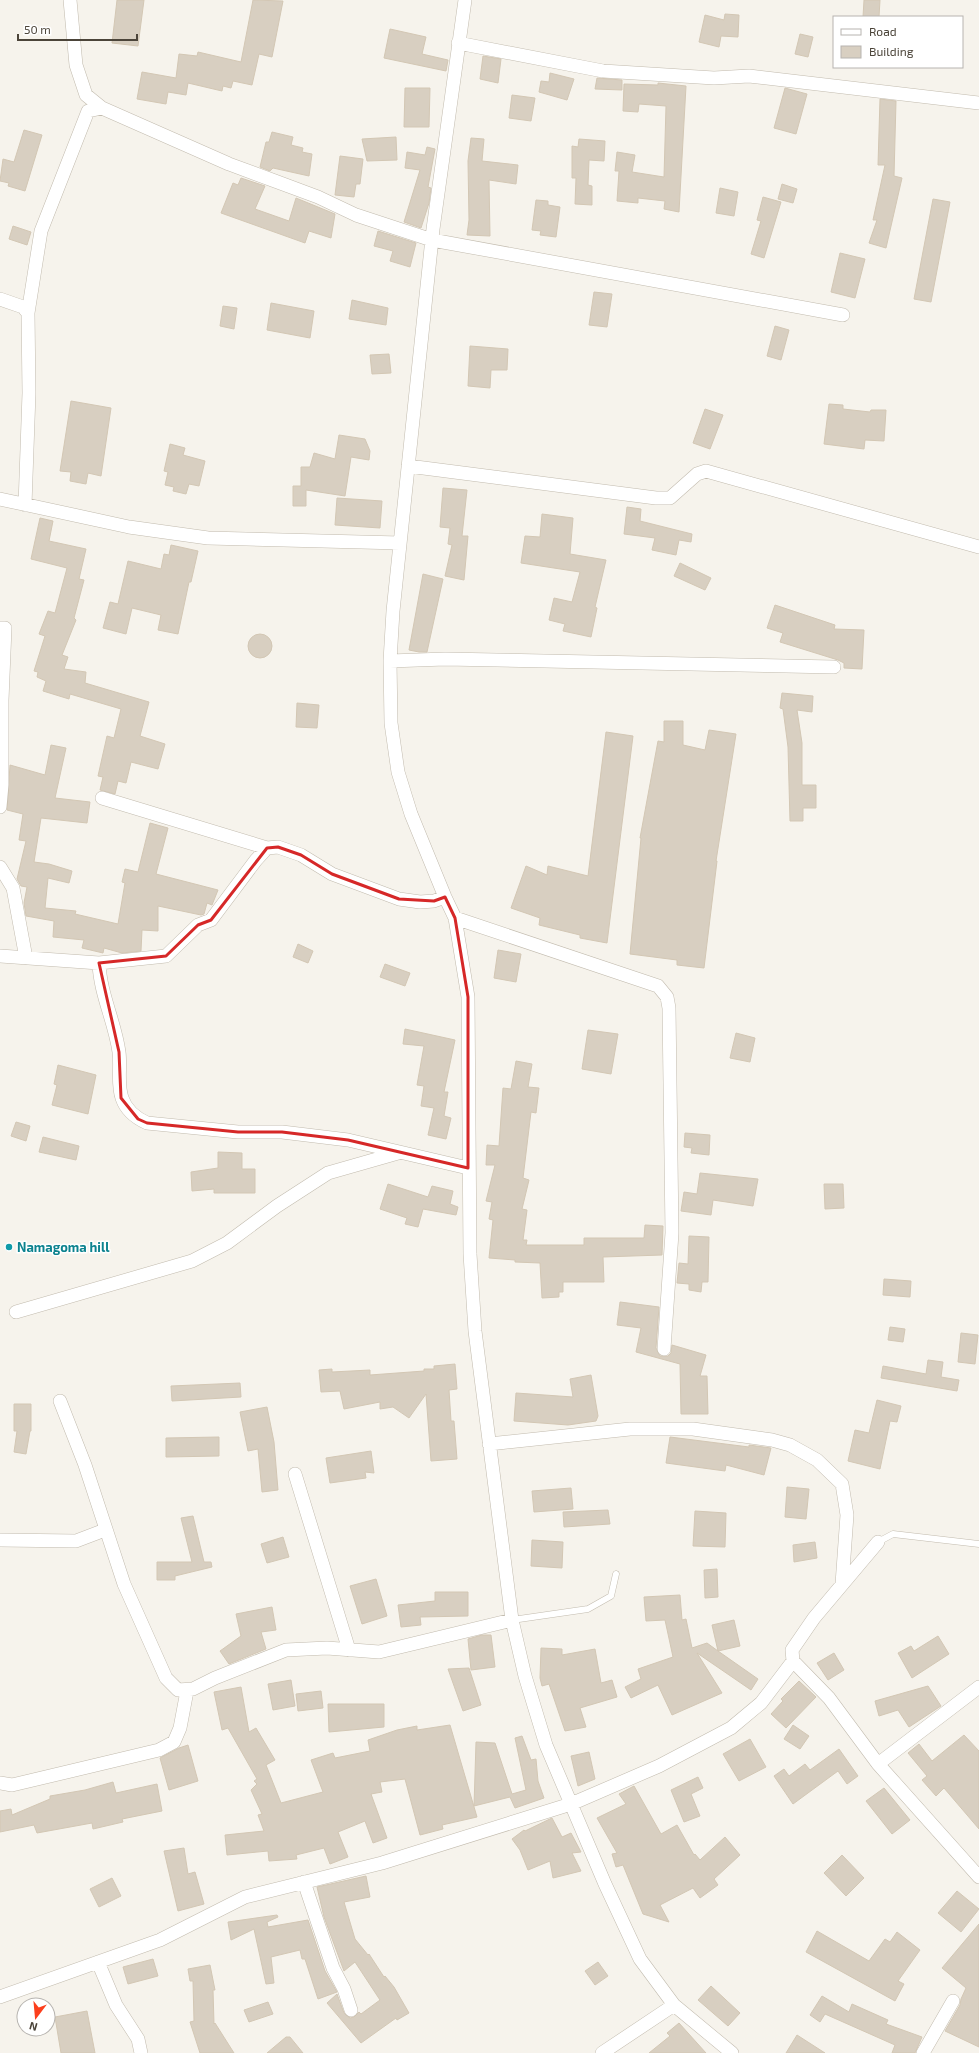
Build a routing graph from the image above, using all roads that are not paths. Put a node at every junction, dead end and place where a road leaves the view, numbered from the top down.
1 (70, 0) edge
2 (464, 0) edge
3 (458, 43) junction
4 (979, 103) edge
5 (102, 108) junction
6 (432, 240) junction
7 (0, 299) edge
8 (28, 313) junction
9 (843, 315) dead end
10 (408, 466) junction
11 (0, 500) edge
12 (25, 505) junction
13 (400, 542) junction
14 (979, 547) edge
15 (0, 628) edge
16 (390, 661) junction
17 (834, 667) dead end
18 (102, 798) dead end
19 (0, 807) edge
20 (267, 848) junction
21 (0, 867) edge
22 (445, 897) junction
23 (455, 918) junction
24 (0, 956) edge
25 (26, 958) junction
26 (99, 963) junction
27 (400, 1152) junction
28 (468, 1168) junction
29 (16, 1312) dead end
30 (664, 1349) dead end
31 (60, 1401) dead end
32 (489, 1444) junction
33 (295, 1474) dead end
34 (105, 1530) junction
35 (0, 1540) edge
36 (878, 1542) joint
37 (979, 1544) edge
38 (616, 1574) dead end
39 (842, 1584) junction
40 (512, 1620) junction
41 (349, 1650) junction
42 (793, 1661) junction
43 (979, 1687) edge
44 (187, 1691) junction
45 (878, 1764) junction
46 (0, 1783) edge
47 (571, 1804) junction
48 (979, 1877) edge
49 (304, 1882) junction
50 (98, 1962) junction
51 (0, 1997) edge
52 (953, 2001) dead end
53 (674, 2005) junction
54 (351, 2010) dead end
55 (141, 2053) edge
56 (602, 2053) edge
57 (732, 2053) edge
58 (923, 2053) edge

1 - 5 street
2 - 3 street
3 - 4 street
3 - 6 street
5 - 6 street
5 - 8 street
6 - 9 street
6 - 10 street
7 - 8 street
8 - 12 street
10 - 13 street
10 - 14 street
11 - 12 street
12 - 13 street
13 - 16 street
15 - 19 street
16 - 17 street
16 - 22 street
18 - 20 street
20 - 22 street
20 - 26 street
21 - 25 street
22 - 23 street
23 - 28 street
23 - 30 street
24 - 25 street
25 - 26 street
26 - 27 street
27 - 28 street
27 - 29 street
28 - 32 street
31 - 34 street
32 - 39 street
32 - 40 street
33 - 41 street
34 - 35 street
34 - 44 street
36 - 37 lane
36 - 39 street
38 - 40 lane
39 - 42 street
40 - 41 street
40 - 47 street
41 - 44 street
42 - 45 street
42 - 47 street
43 - 45 street
44 - 46 street
45 - 48 street
47 - 49 street
47 - 53 street
49 - 50 street
49 - 54 street
50 - 51 street
50 - 55 street
52 - 58 street
53 - 56 street
53 - 57 street

